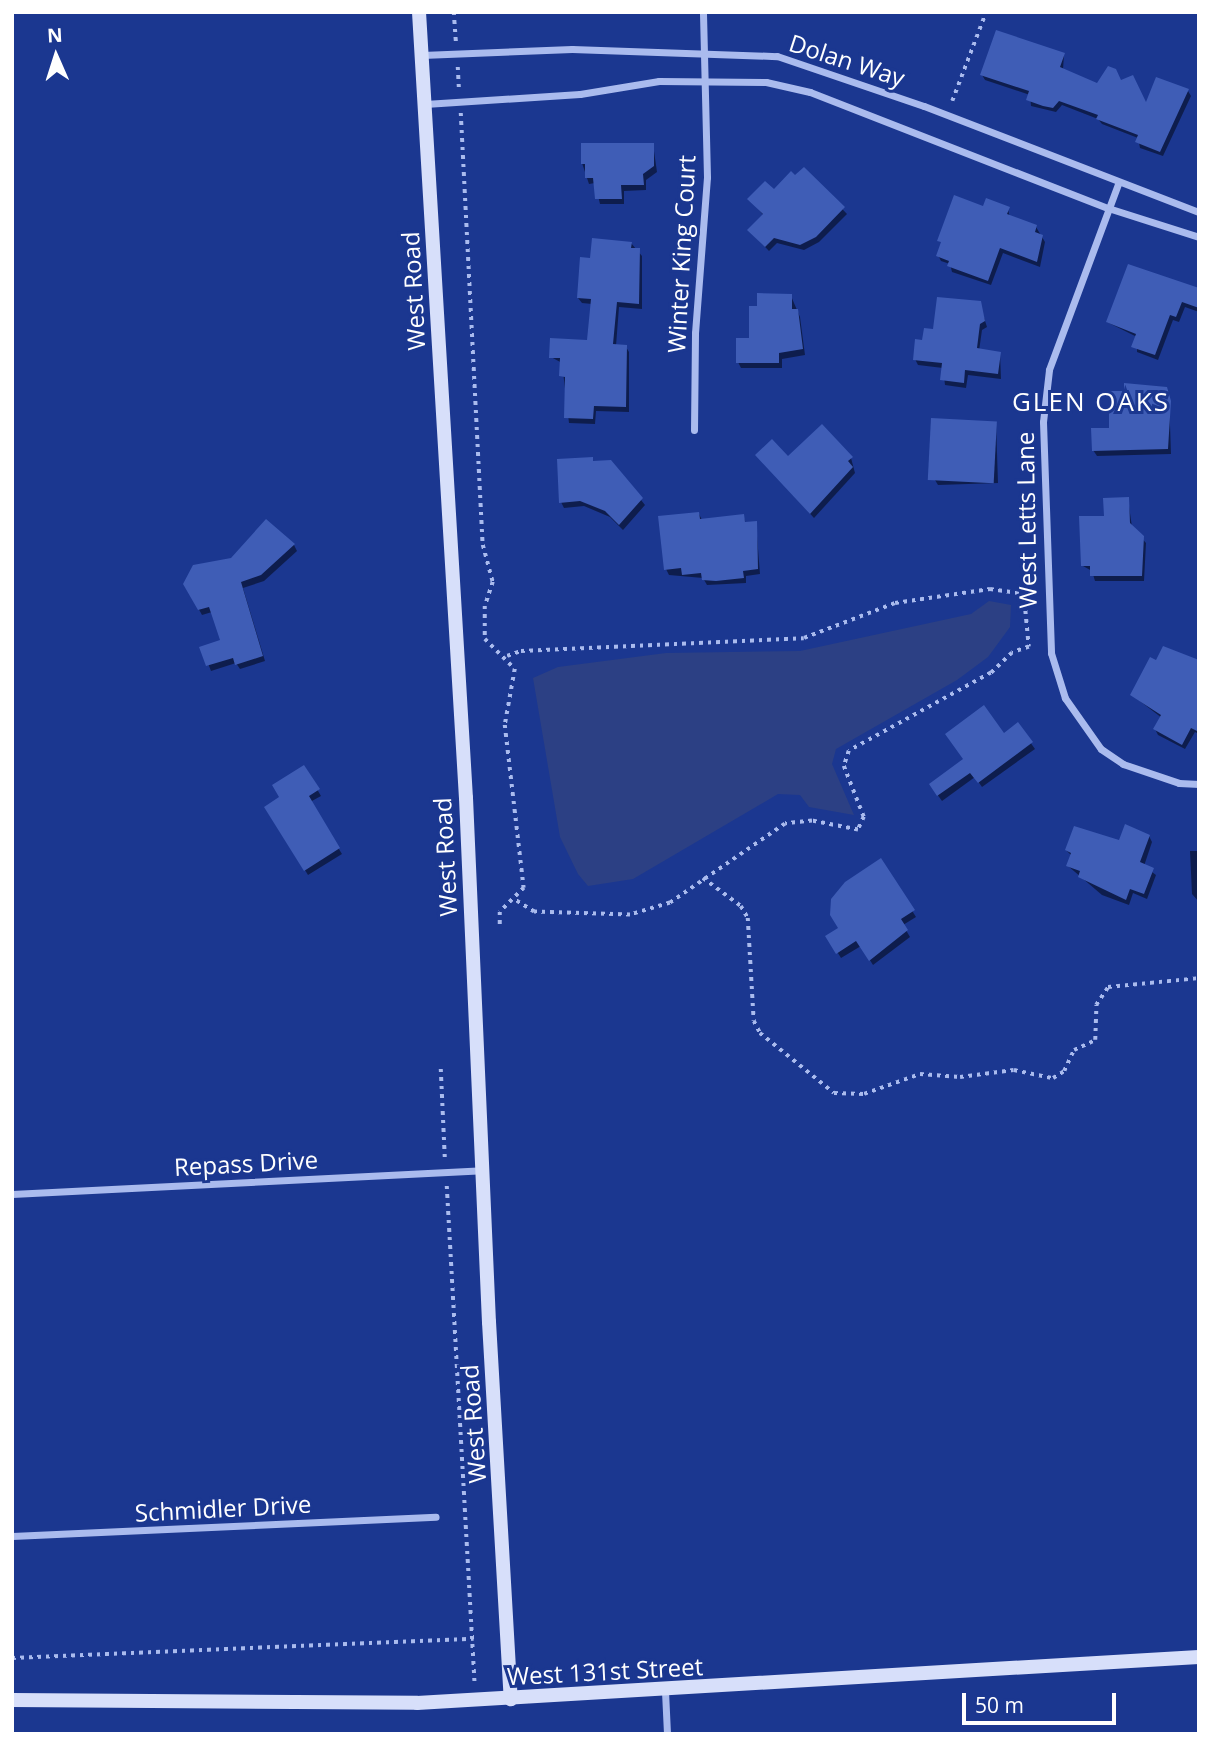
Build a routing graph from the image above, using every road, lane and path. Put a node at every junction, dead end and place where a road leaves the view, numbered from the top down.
1 (419, 12) edge
2 (454, 12) edge
3 (703, 12) edge
4 (986, 12) edge
5 (457, 54) junction
6 (703, 54) junction
7 (422, 55) junction
8 (704, 81) junction
9 (952, 101) dead end
10 (460, 102) junction
11 (425, 104) junction
12 (1118, 184) junction
13 (1108, 208) junction
14 (1199, 212) edge
15 (1199, 237) edge
16 (694, 429) dead end
17 (507, 656) junction
18 (1199, 784) edge
19 (703, 878) junction
20 (515, 900) junction
21 (500, 928) dead end
22 (1199, 978) edge
23 (441, 1069) dead end
24 (482, 1170) junction
25 (446, 1172) junction
26 (12, 1194) edge
27 (436, 1517) dead end
28 (12, 1536) edge
29 (474, 1639) junction
30 (1199, 1657) edge
31 (12, 1658) edge
32 (475, 1681) dead end
33 (665, 1691) junction
34 (511, 1699) junction
35 (12, 1700) edge
36 (667, 1734) edge

1 - 7 street, West Road
2 - 5 path
3 - 6 street, Winter King Court
4 - 9 path
5 - 6 street, Dolan Way
5 - 7 street, Dolan Way
5 - 10 path
6 - 8 street, Winter King Court
6 - 12 street, Dolan Way
7 - 11 street, West Road
8 - 10 street, Dolan Way
8 - 13 street, Dolan Way
8 - 16 street, Winter King Court
10 - 11 street, Dolan Way
10 - 17 path
11 - 24 street, West Road
12 - 13 street, West Letts Lane
12 - 14 street, Dolan Way
13 - 15 street, Dolan Way
13 - 18 street, West Letts Lane
17 - 19 path
17 - 20 path
19 - 20 path
19 - 22 path
20 - 21 path
23 - 25 path
24 - 25 street, Repass Drive
24 - 34 street, West Road
25 - 26 street, Repass Drive
25 - 29 path
27 - 28 street, Schmidler Drive
29 - 31 path
29 - 32 path
30 - 33 street, West 131st Street
33 - 34 street, West 131st Street
33 - 36 street
34 - 35 street, West 131st Street

